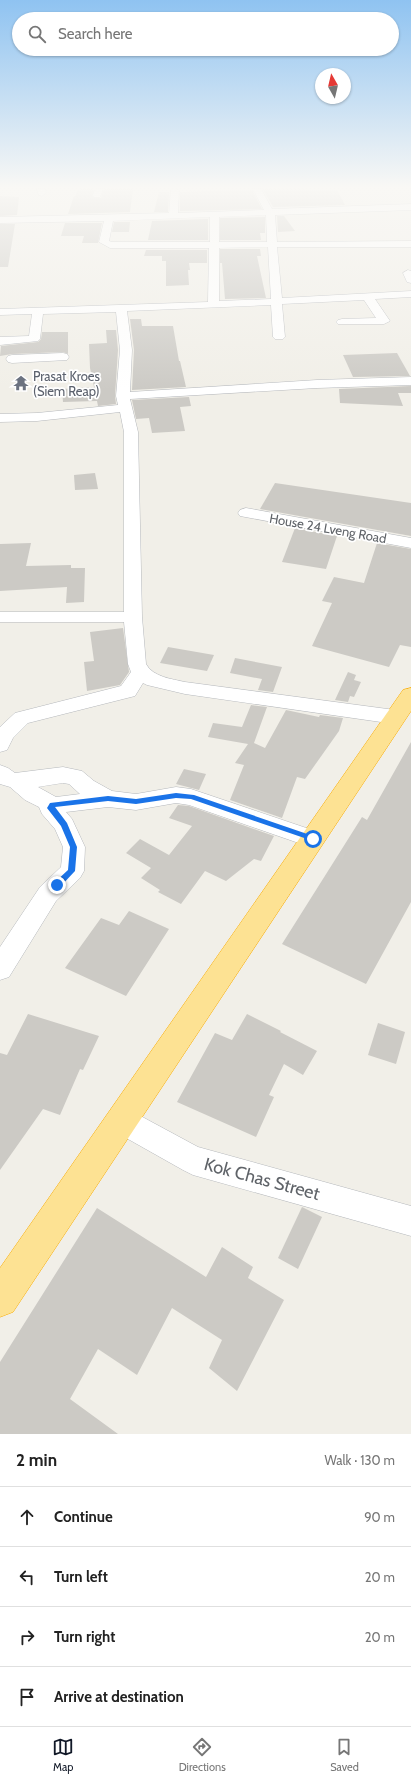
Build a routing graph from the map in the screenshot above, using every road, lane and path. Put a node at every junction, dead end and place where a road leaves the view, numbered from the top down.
1 (215, 256) edge
2 (273, 256) edge
3 (411, 294) edge
4 (368, 297) junction
5 (275, 302) junction
6 (213, 304) junction
7 (122, 308) junction
8 (38, 311) junction
9 (0, 312) edge
10 (342, 322) dead end
11 (279, 338) dead end
12 (34, 339) junction
13 (0, 341) edge
14 (63, 357) dead end
15 (33, 358) junction
16 (12, 359) dead end
17 (411, 381) edge
18 (124, 402) junction
19 (0, 418) edge
20 (246, 513) dead end
21 (411, 544) edge
22 (0, 617) edge
23 (133, 617) junction
24 (141, 672) junction
25 (405, 706) edge
26 (0, 745) edge
27 (9, 777) edge
28 (108, 799) junction
29 (53, 805) junction
30 (313, 839) junction
31 (0, 969) edge
32 (122, 1120) junction
33 (411, 1220) edge
34 (0, 1299) edge

1 - 6 street
2 - 5 street
3 - 4 street
4 - 5 street
4 - 10 street
5 - 6 street
5 - 11 street
6 - 7 street
7 - 8 street
7 - 18 street
8 - 9 street
8 - 12 street
12 - 13 street
12 - 15 street
14 - 15 street
15 - 16 street
17 - 18 street
18 - 19 street
18 - 23 street
20 - 21 street, House 24 Lveng Road
22 - 23 street
23 - 24 street
24 - 25 street
24 - 26 street
25 - 30 highway
27 - 28 street
27 - 29 street
28 - 29 street
28 - 30 street
29 - 31 street
30 - 32 highway
32 - 33 street, Kok Chas Street
32 - 34 highway

